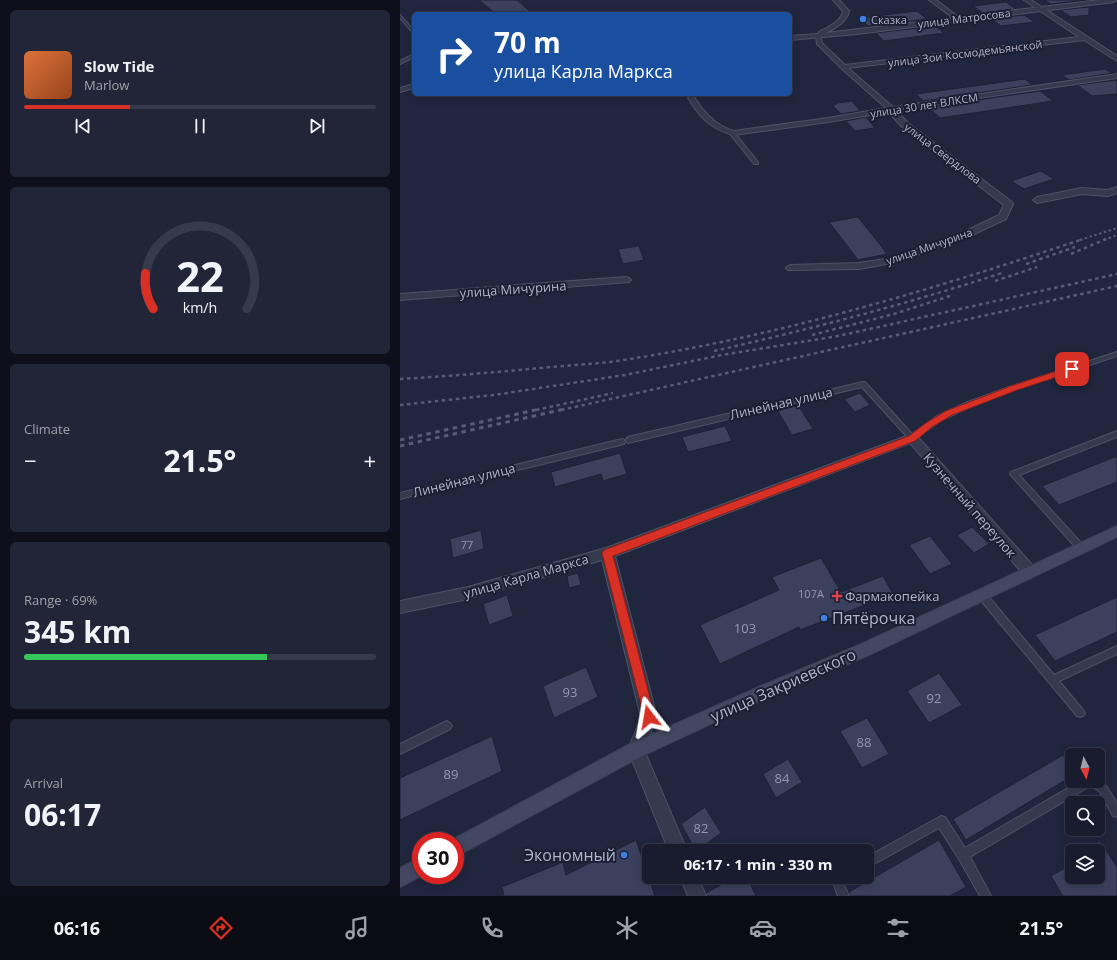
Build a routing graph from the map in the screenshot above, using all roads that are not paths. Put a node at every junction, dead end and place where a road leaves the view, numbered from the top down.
1 (836, 0) edge
2 (932, 0) edge
3 (1027, 0) edge
4 (1114, 0) edge
5 (1040, 9) junction
6 (400, 16) edge
7 (958, 19) junction
8 (412, 31) edge
9 (818, 35) junction
10 (792, 38) edge
11 (1087, 38) junction
12 (412, 56) edge
13 (1117, 59) edge
14 (400, 63) edge
15 (843, 67) junction
16 (1117, 76) edge
17 (412, 87) edge
18 (400, 90) edge
19 (689, 96) edge
20 (891, 109) junction
21 (732, 133) junction
22 (756, 163) dead end
23 (1117, 190) edge
24 (1037, 200) dead end
25 (1009, 204) joint
26 (791, 268) dead end
27 (626, 280) dead end
28 (400, 297) edge
29 (1117, 354) edge
30 (1117, 434) edge
31 (912, 438) junction
32 (400, 496) edge
33 (1117, 531) edge
34 (1081, 548) junction
35 (608, 553) junction
36 (1029, 571) junction
37 (981, 594) junction
38 (400, 607) edge
39 (1117, 650) edge
40 (1053, 680) junction
41 (1080, 713) dead end
42 (447, 726) dead end
43 (400, 749) edge
44 (636, 750) junction
45 (1078, 788) edge
46 (1100, 788) edge
47 (1117, 812) edge
48 (464, 843) edge
49 (675, 844) edge
50 (963, 855) junction
51 (874, 859) edge
52 (412, 871) edge
53 (400, 878) edge
54 (692, 884) edge
55 (838, 884) edge
56 (984, 895) edge
57 (697, 896) edge
58 (844, 896) edge

1 - 9 street
2 - 7 street
3 - 5 street
4 - 5 street, улица Матросова
5 - 7 street, улица Матросова
5 - 11 street
6 - 8 lane
7 - 9 street, улица Матросова
9 - 10 street, улица Матросова
9 - 15 street, улица Свердлова
11 - 13 street
11 - 15 street, улица Зои Космодемьянской
12 - 14 lane
15 - 20 street, улица Свердлова
16 - 20 street, улица 30 лет ВЛКСМ
17 - 18 street
19 - 21 street
20 - 21 street, улица 30 лет ВЛКСМ
20 - 25 street, улица Свердлова
21 - 22 lane
23 - 24 street
25 - 26 street, улица Мичурина
27 - 28 street, улица Мичурина
29 - 31 lane, улица Карла Маркса
30 - 34 lane
31 - 32 lane, Линейная улица
31 - 35 street, улица Карла Маркса
31 - 36 street, Кузнечный переулок
33 - 34 main road, улица Закриевского
34 - 36 main road, улица Закриевского
35 - 38 street, улица Карла Маркса
35 - 44 street
36 - 37 main road, улица Закриевского
37 - 40 lane
37 - 44 main road, улица Закриевского
39 - 40 lane
40 - 41 lane
42 - 43 lane
44 - 48 main road, улица Закриевского
44 - 49 street
45 - 50 lane
46 - 47 lane
50 - 51 lane
50 - 56 lane
52 - 53 main road
54 - 57 street
55 - 58 lane

